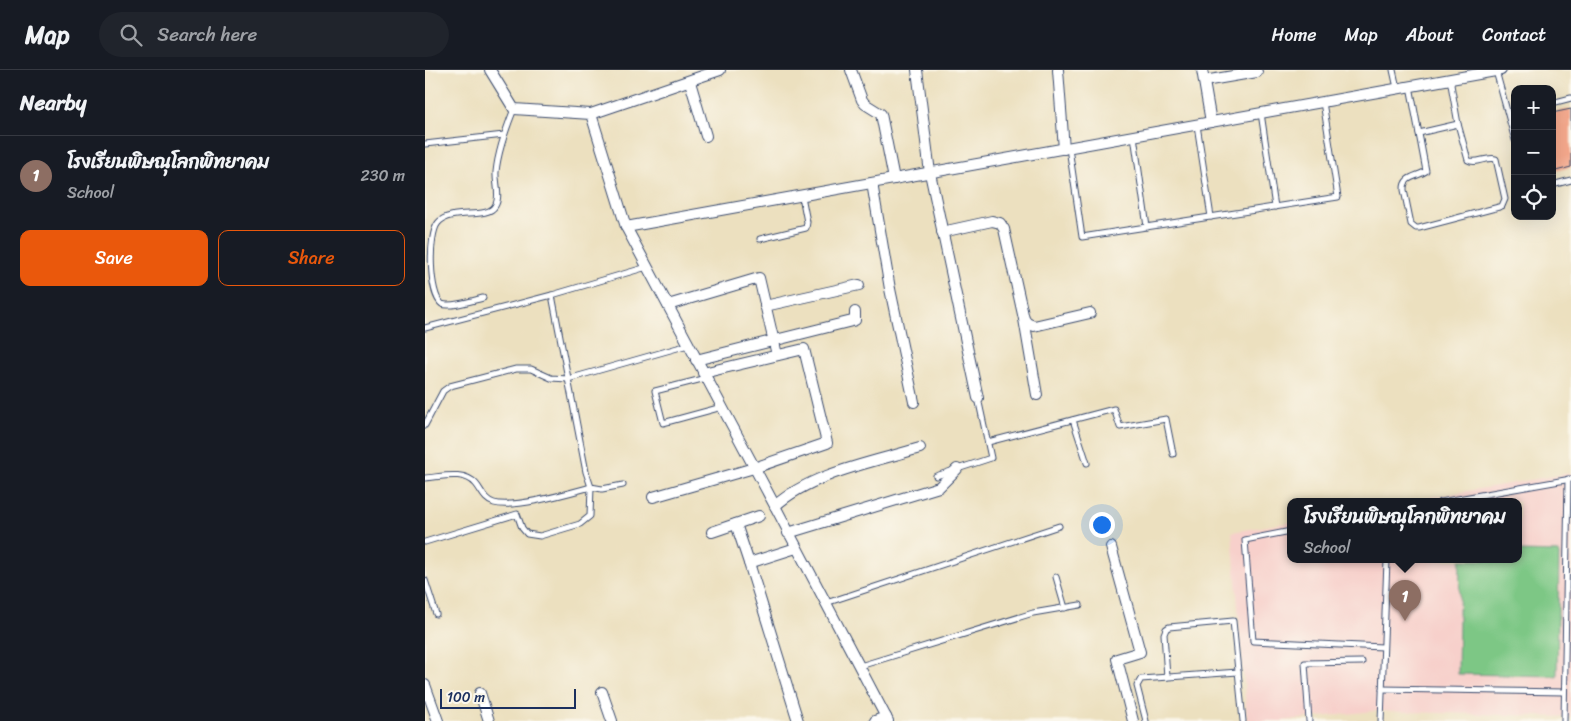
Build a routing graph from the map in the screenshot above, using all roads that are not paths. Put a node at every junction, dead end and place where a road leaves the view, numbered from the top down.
1 (490, 70) edge
2 (720, 70) edge
3 (851, 70) edge
4 (917, 70) edge
5 (1058, 70) edge
6 (1202, 70) edge
7 (1393, 70) edge
8 (1499, 70) edge
9 (1485, 71) edge
10 (1257, 72) dead end
11 (1450, 79) junction
12 (1204, 81) junction
13 (690, 82) junction
14 (1411, 86) junction
15 (1397, 88) junction
16 (1571, 98) edge
17 (1323, 102) junction
18 (1556, 102) edge
19 (514, 109) junction
20 (1261, 113) junction
21 (1508, 113) junction
22 (1511, 113) edge
23 (591, 114) junction
24 (1211, 122) junction
25 (1458, 124) junction
26 (1197, 125) junction
27 (1512, 130) edge
28 (1419, 133) junction
29 (504, 135) junction
30 (705, 136) dead end
31 (1133, 136) junction
32 (425, 144) edge
33 (1066, 148) junction
34 (930, 173) junction
35 (894, 178) junction
36 (1571, 180) edge
37 (872, 183) junction
38 (1556, 184) edge
39 (803, 196) junction
40 (1275, 207) junction
41 (1211, 217) junction
42 (626, 227) junction
43 (1147, 227) junction
44 (942, 232) junction
45 (760, 239) dead end
46 (647, 267) junction
47 (859, 285) dead end
48 (552, 295) junction
49 (483, 298) dead end
50 (668, 305) junction
51 (765, 306) junction
52 (855, 312) dead end
53 (1090, 313) dead end
54 (1024, 318) junction
55 (425, 328) edge
56 (774, 341) junction
57 (688, 345) junction
58 (777, 355) junction
59 (696, 360) junction
60 (705, 376) junction
61 (568, 379) junction
62 (1037, 395) dead end
63 (978, 398) joint
64 (914, 402) dead end
65 (721, 407) junction
66 (1073, 420) junction
67 (425, 425) edge
68 (987, 442) junction
69 (920, 448) dead end
70 (1173, 454) dead end
71 (1087, 463) dead end
72 (754, 468) junction
73 (957, 469) junction
74 (936, 476) dead end
75 (425, 478) edge
76 (1570, 479) edge
77 (623, 484) dead end
78 (591, 487) junction
79 (653, 497) dead end
80 (1463, 498) edge
81 (775, 506) junction
82 (759, 516) dead end
83 (736, 524) junction
84 (1059, 526) dead end
85 (712, 532) dead end
86 (1287, 532) edge
87 (788, 533) junction
88 (1569, 539) edge
89 (425, 542) edge
90 (1111, 547) dead end
91 (796, 548) junction
92 (1387, 563) edge
93 (749, 564) junction
94 (1055, 577) dead end
95 (425, 580) edge
96 (825, 603) junction
97 (1080, 605) dead end
98 (1065, 608) junction
99 (437, 614) dead end
100 (1568, 618) edge
101 (1383, 647) junction
102 (1362, 662) dead end
103 (859, 666) junction
104 (1238, 672) junction
105 (1167, 677) junction
106 (425, 686) edge
107 (1382, 689) junction
108 (602, 692) dead end
109 (1564, 692) junction
110 (479, 694) dead end
111 (1564, 700) junction
112 (1571, 701) edge
113 (887, 719) edge
114 (439, 721) edge
115 (489, 721) edge
116 (612, 721) edge
117 (798, 721) edge
118 (875, 721) edge
119 (1133, 721) edge
120 (1146, 721) edge
121 (1243, 721) edge
122 (1309, 721) edge
123 (1381, 721) edge
124 (1564, 721) edge

1 - 19 street
2 - 13 street
3 - 35 street
4 - 34 street
5 - 33 street
6 - 12 street
7 - 15 lane
8 - 9 street
8 - 21 lane
9 - 11 street
10 - 12 street
11 - 14 street
11 - 25 lane
12 - 24 street
13 - 23 street
13 - 30 street
14 - 15 street
14 - 28 lane
15 - 17 street
16 - 18 lane
17 - 20 street
17 - 40 lane
19 - 23 street
19 - 29 lane
20 - 24 street
20 - 40 lane
21 - 22 lane
21 - 27 lane
23 - 42 street
24 - 26 street
25 - 28 lane
25 - 28 lane
26 - 31 street
26 - 41 lane
29 - 32 lane
29 - 49 lane
31 - 33 street
31 - 43 lane
33 - 34 street
33 - 43 lane
34 - 35 street
34 - 44 street
35 - 37 street
36 - 38 lane
37 - 39 street
37 - 64 street
39 - 42 street
39 - 45 lane
40 - 41 lane
41 - 43 lane
42 - 46 street
44 - 54 street
44 - 63 street
46 - 48 lane
46 - 50 street
47 - 51 street
48 - 55 lane
48 - 61 lane
50 - 51 street
50 - 57 street
51 - 56 street
52 - 56 street
53 - 54 street
54 - 62 street
56 - 58 street
56 - 59 street
57 - 59 street
57 - 61 lane
58 - 60 street
58 - 72 street
59 - 60 street
60 - 65 street
60 - 65 lane
61 - 67 lane
61 - 78 lane
63 - 68 lane
65 - 72 street
66 - 68 lane
66 - 70 lane
66 - 71 lane
68 - 73 lane
69 - 81 street
72 - 79 street
72 - 81 street
73 - 74 lane
73 - 87 street
75 - 78 lane
76 - 80 lane
76 - 88 lane
77 - 78 lane
78 - 89 lane
81 - 87 street
82 - 83 street
83 - 85 street
83 - 93 street
84 - 96 lane
86 - 101 lane
87 - 91 street
88 - 100 lane
90 - 119 street
91 - 93 street
91 - 96 street
92 - 101 lane
93 - 117 street
94 - 98 lane
95 - 99 lane
96 - 103 street
97 - 98 lane
98 - 103 lane
100 - 109 lane
101 - 107 lane
102 - 122 lane
103 - 113 street
104 - 105 lane
104 - 105 lane
104 - 121 lane
105 - 120 lane
106 - 114 street
107 - 109 lane
107 - 123 lane
108 - 116 street
109 - 111 lane
110 - 115 street
111 - 112 lane
111 - 124 lane
113 - 118 street

